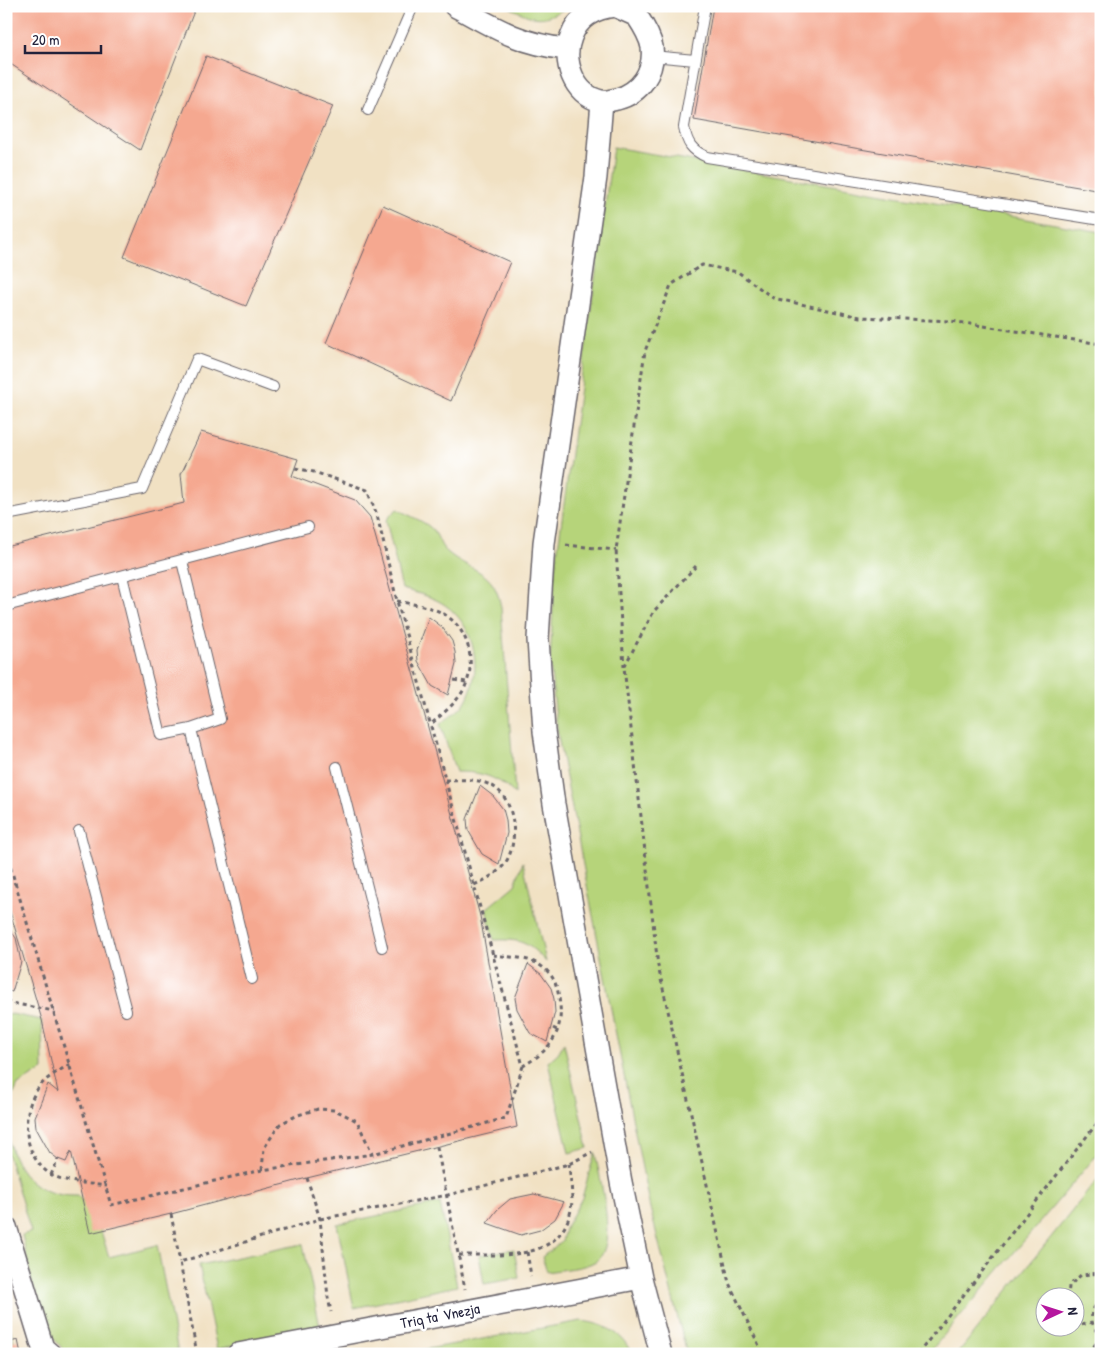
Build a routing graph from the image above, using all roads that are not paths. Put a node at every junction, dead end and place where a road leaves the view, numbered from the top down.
1 (412, 6) edge
2 (454, 6) edge
3 (705, 6) edge
4 (603, 7) edge
5 (631, 9) edge
6 (566, 49) junction
7 (652, 56) junction
8 (695, 60) junction
9 (602, 101) junction
10 (368, 110) dead end
11 (1101, 220) edge
12 (273, 387) dead end
13 (6, 515) edge
14 (308, 527) dead end
15 (182, 561) junction
16 (122, 576) junction
17 (6, 606) edge
18 (191, 729) junction
19 (337, 768) dead end
20 (79, 831) dead end
21 (382, 947) dead end
22 (252, 979) dead end
23 (126, 1011) dead end
24 (6, 1227) edge
25 (641, 1278) junction
26 (50, 1354) edge
27 (238, 1354) edge
28 (661, 1354) edge

1 - 10 lane
2 - 6 street
3 - 8 lane
4 - 5 street
4 - 6 street
5 - 7 street
6 - 9 street
7 - 8 lane
7 - 9 street
8 - 11 lane
9 - 25 street
12 - 13 lane
14 - 15 lane
15 - 16 lane
15 - 18 lane
16 - 17 lane
16 - 18 lane
18 - 22 lane
19 - 21 lane
20 - 23 lane
24 - 26 street
25 - 27 street, Triq ta' Vnezja
25 - 28 street

